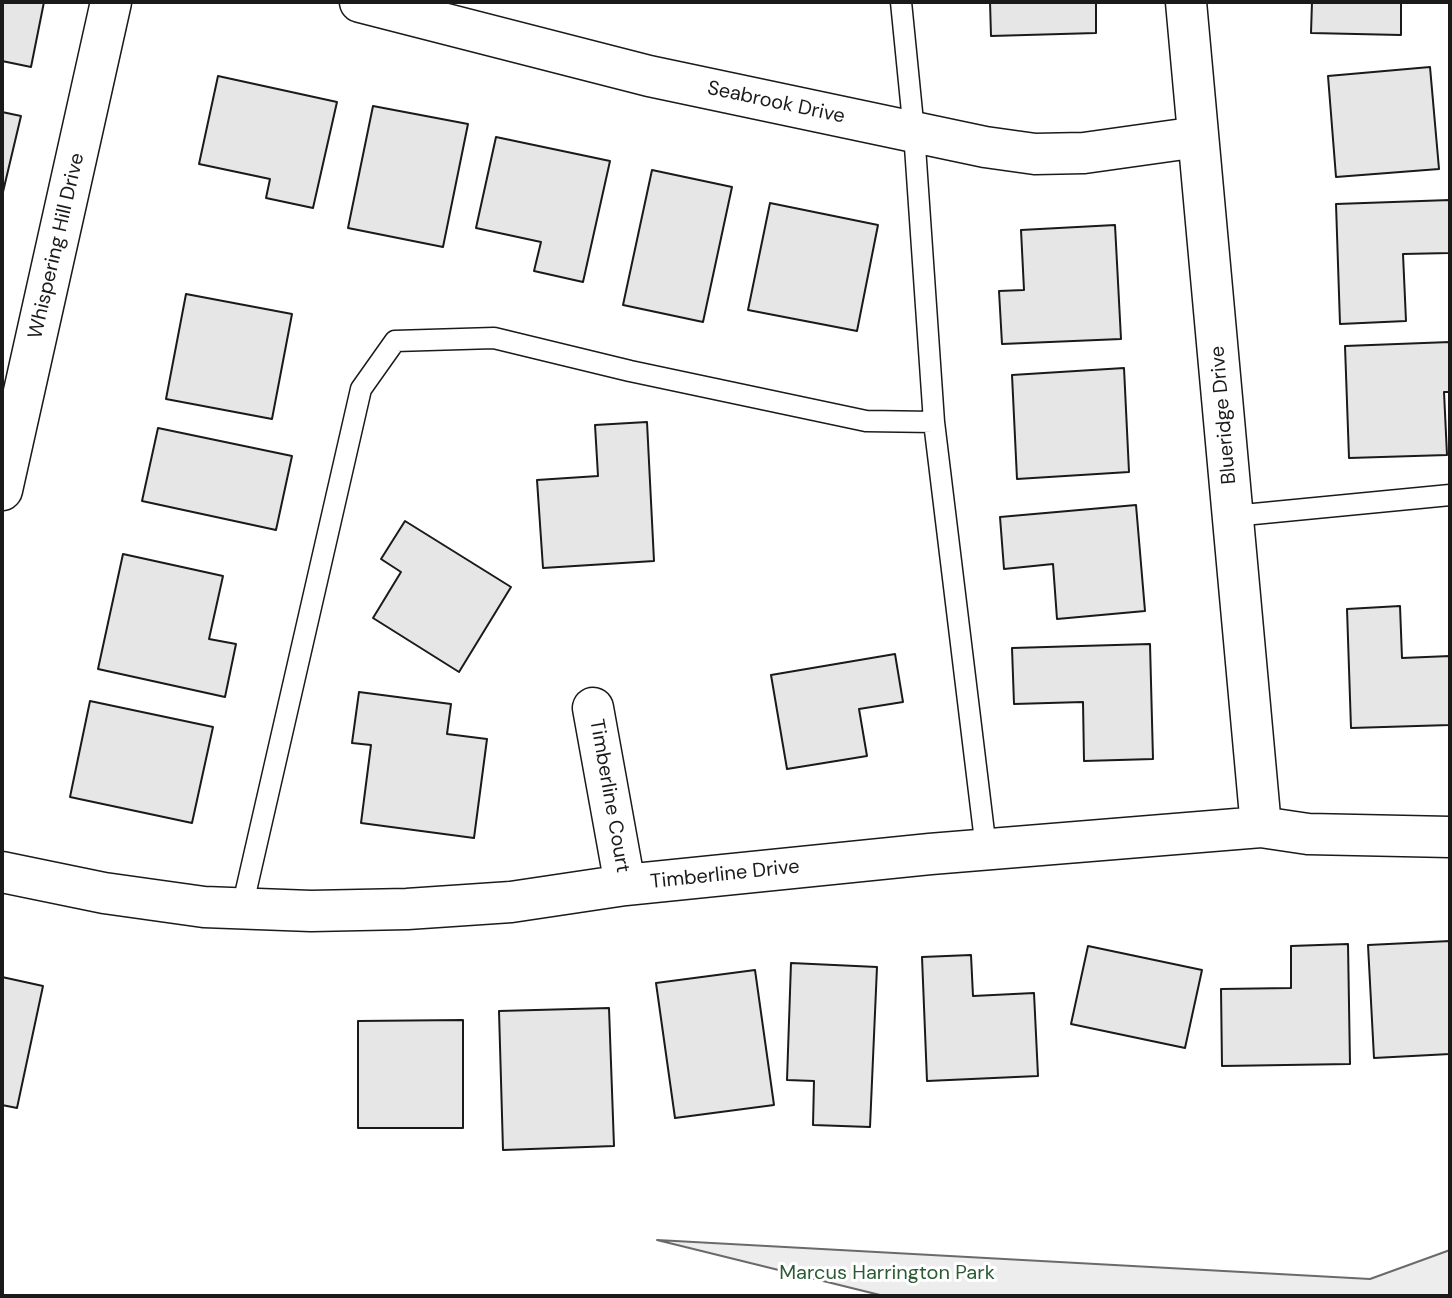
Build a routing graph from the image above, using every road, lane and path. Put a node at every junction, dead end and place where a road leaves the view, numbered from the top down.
1 (111, 2) edge
2 (360, 2) edge
3 (901, 2) edge
4 (1186, 2) edge
5 (914, 132) junction
6 (1198, 137) junction
7 (934, 422) junction
8 (2, 490) edge
9 (1450, 495) edge
10 (1233, 516) junction
11 (593, 708) dead end
12 (1261, 827) junction
13 (1450, 837) edge
14 (986, 849) junction
15 (2, 872) edge
16 (625, 885) junction
17 (242, 908) junction

1 - 8 street, Whispering Hill Drive
2 - 5 street, Seabrook Drive
3 - 5 lane
4 - 6 street, Blueridge Drive
5 - 6 street, Seabrook Drive
5 - 7 lane
6 - 10 street, Blueridge Drive
7 - 14 lane
7 - 17 lane
9 - 10 lane
10 - 12 street, Blueridge Drive
11 - 16 street, Timberline Court
12 - 13 street, Timberline Drive
12 - 14 street, Timberline Drive
14 - 16 street, Timberline Drive
15 - 17 street, Timberline Drive
16 - 17 street, Timberline Drive

